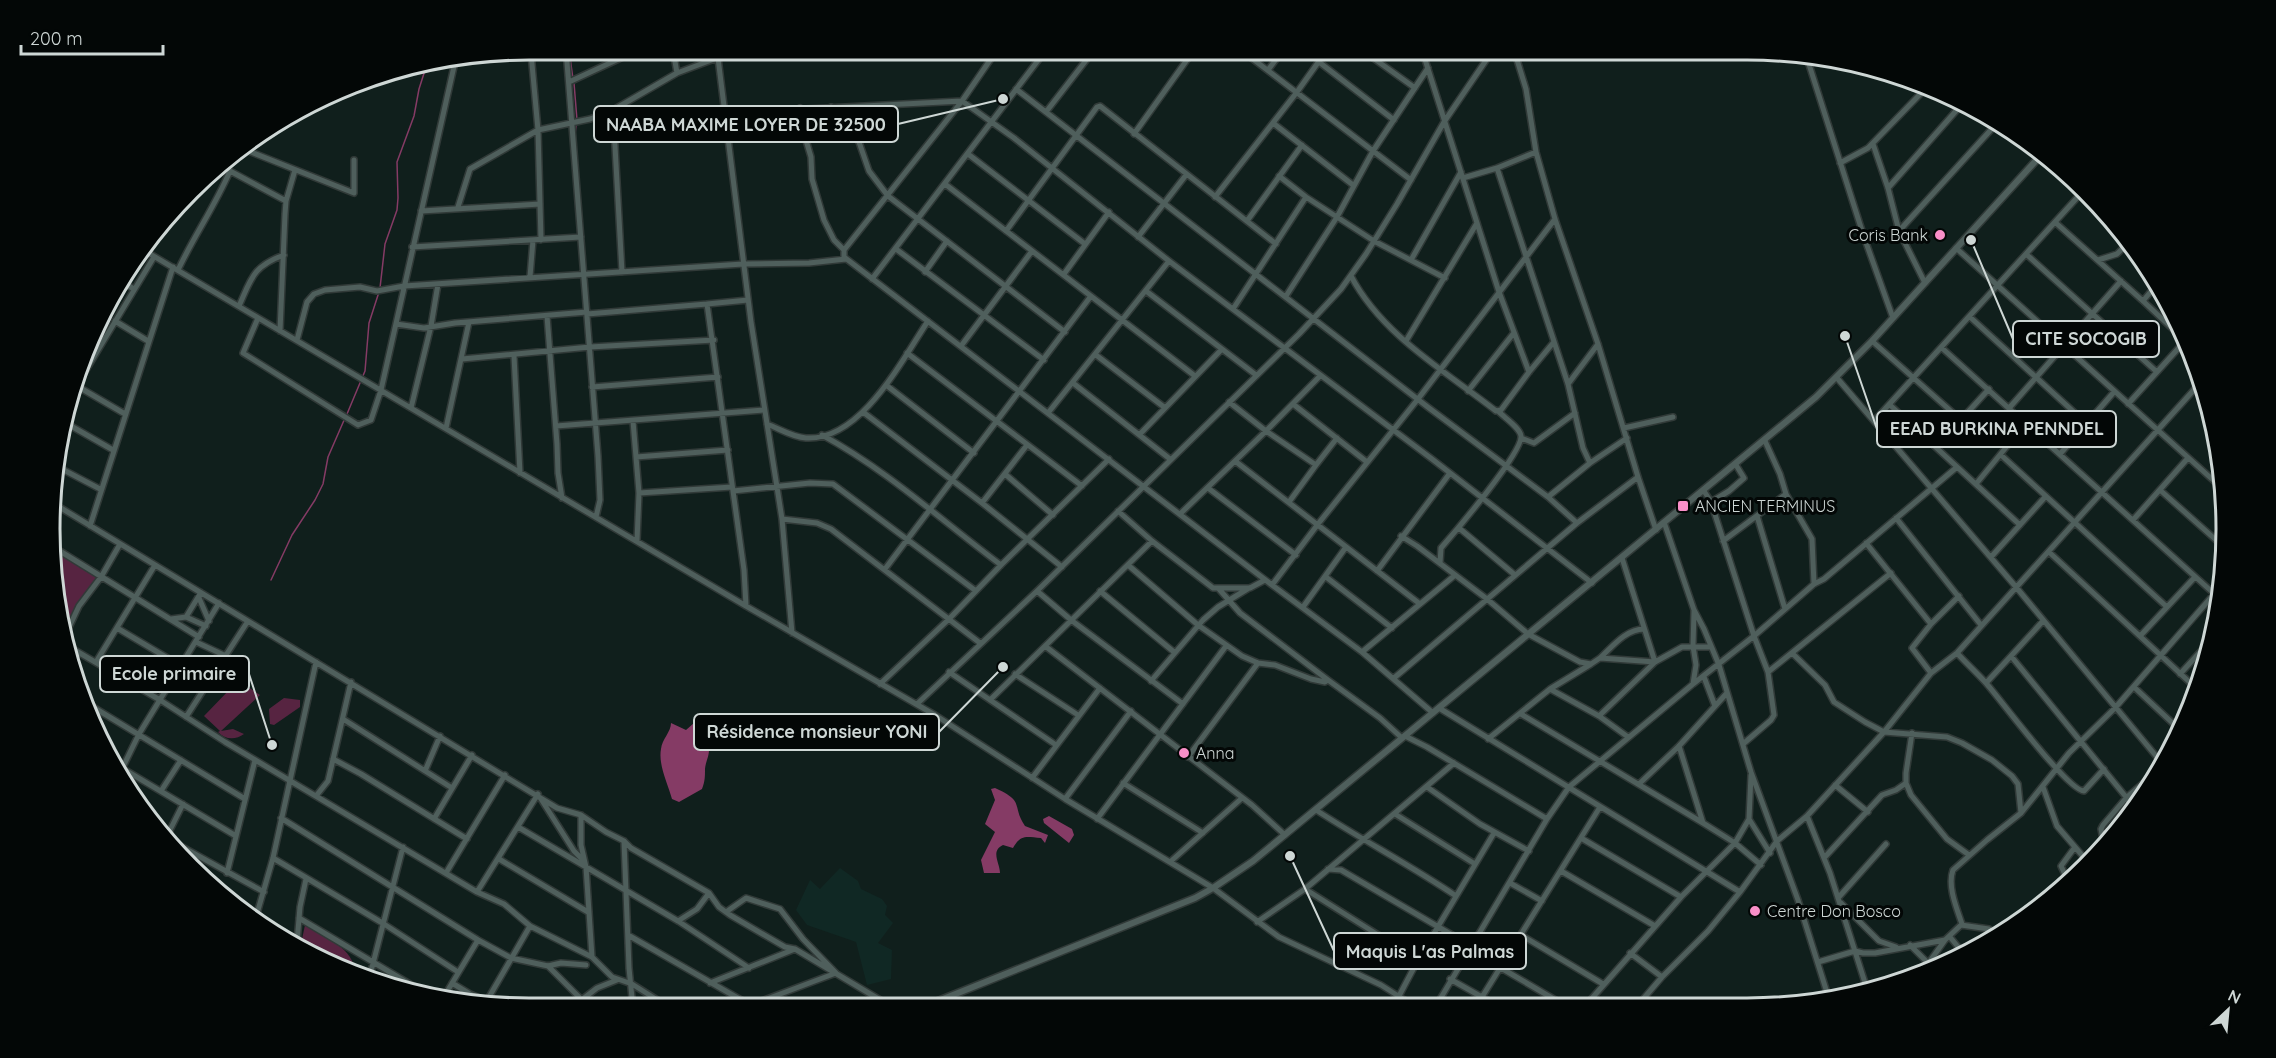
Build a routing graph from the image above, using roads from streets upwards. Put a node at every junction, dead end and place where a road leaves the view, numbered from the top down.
1 (532, 60) edge
2 (567, 60) edge
3 (616, 60) edge
4 (674, 60) edge
5 (711, 60) edge
6 (719, 60) edge
7 (991, 60) edge
8 (1038, 60) edge
9 (1086, 60) edge
10 (1186, 60) edge
11 (1254, 60) edge
12 (1276, 60) edge
13 (1376, 60) edge
14 (1425, 60) edge
15 (1487, 60) edge
16 (1517, 60) edge
17 (1319, 62) joint
18 (1809, 64) edge
19 (454, 66) edge
20 (1428, 68) junction
21 (1268, 70) junction
22 (677, 73) junction
23 (569, 82) junction
24 (1415, 88) junction
25 (1016, 89) junction
26 (1297, 92) junction
27 (1921, 94) edge
28 (962, 101) junction
29 (831, 107) junction
30 (800, 108) junction
31 (613, 110) junction
32 (1958, 110) edge
33 (1046, 112) junction
34 (726, 113) junction
35 (1394, 120) junction
36 (991, 121) junction
37 (1444, 122) junction
38 (572, 123) junction
39 (1273, 123) junction
40 (1992, 129) edge
41 (538, 130) junction
42 (1134, 134) junction
43 (1076, 136) junction
44 (1873, 144) junction
45 (1302, 145) junction
46 (1373, 151) junction
47 (250, 152) edge
48 (1536, 152) junction
49 (968, 154) junction
50 (354, 160) dead end
51 (2037, 160) edge
52 (1840, 163) junction
53 (1053, 168) junction
54 (1497, 168) junction
55 (295, 170) junction
56 (230, 171) joint
57 (1185, 175) junction
58 (1462, 175) junction
59 (1279, 176) junction
60 (1411, 180) junction
61 (945, 184) junction
62 (1353, 185) junction
63 (1888, 188) junction
64 (888, 196) junction
65 (1215, 197) junction
66 (1306, 197) junction
67 (2079, 197) edge
68 (1029, 200) junction
69 (286, 201) junction
70 (540, 204) junction
71 (1164, 204) junction
72 (458, 207) junction
73 (421, 211) junction
74 (1109, 212) junction
75 (1337, 217) junction
76 (918, 219) junction
77 (1555, 219) junction
78 (1247, 221) junction
79 (1477, 223) junction
80 (2055, 223) junction
81 (1006, 231) junction
82 (1899, 231) junction
83 (581, 237) junction
84 (1138, 237) junction
85 (533, 240) junction
86 (541, 240) junction
87 (947, 241) junction
88 (1374, 241) junction
89 (1085, 244) junction
90 (1276, 244) junction
91 (412, 247) junction
92 (1956, 248) junction
93 (2123, 248) edge
94 (896, 249) junction
95 (844, 250) junction
96 (1032, 251) junction
97 (149, 254) edge
98 (2026, 254) junction
99 (284, 255) junction
100 (1526, 256) junction
101 (154, 257) junction
102 (846, 259) junction
103 (1412, 260) junction
104 (2098, 260) junction
105 (1169, 261) junction
106 (743, 264) junction
107 (175, 269) junction
108 (622, 272) junction
109 (925, 272) junction
110 (584, 273) junction
111 (1064, 274) junction
112 (1257, 274) junction
113 (1351, 276) junction
114 (530, 277) junction
115 (1444, 278) junction
116 (872, 279) junction
117 (2121, 281) junction
118 (1925, 282) junction
119 (438, 284) junction
120 (1998, 285) junction
121 (128, 286) edge
122 (404, 286) junction
123 (1006, 286) junction
124 (134, 289) junction
125 (1146, 291) junction
126 (2151, 291) edge
127 (1499, 292) junction
128 (1091, 296) junction
129 (1286, 296) junction
130 (748, 300) junction
131 (2143, 301) junction
132 (707, 304) junction
133 (239, 306) junction
134 (1233, 309) junction
135 (587, 313) junction
136 (2092, 314) junction
137 (984, 315) junction
138 (547, 316) junction
139 (1970, 317) junction
140 (258, 318) junction
141 (1893, 318) junction
142 (1123, 319) junction
143 (1314, 319) junction
144 (115, 321) junction
145 (928, 321) junction
146 (469, 322) junction
147 (396, 324) junction
148 (431, 326) junction
149 (2170, 326) edge
150 (280, 331) junction
151 (1065, 332) junction
152 (1513, 334) junction
153 (297, 340) junction
154 (714, 340) junction
155 (148, 341) junction
156 (1406, 341) junction
157 (1872, 341) junction
158 (1553, 344) junction
159 (1598, 344) junction
160 (2063, 345) junction
161 (962, 346) junction
162 (590, 347) junction
163 (99, 348) joint
164 (1285, 348) junction
165 (1942, 348) junction
166 (1222, 349) junction
167 (2180, 350) edge
168 (550, 352) junction
169 (907, 353) junction
170 (514, 356) junction
171 (1096, 356) junction
172 (92, 359) edge
173 (462, 359) junction
174 (1044, 360) junction
175 (1440, 370) junction
176 (1529, 372) junction
177 (2157, 372) junction
178 (1256, 375) junction
179 (1195, 376) junction
180 (1320, 376) junction
181 (718, 377) junction
182 (2036, 377) junction
183 (1837, 378) junction
184 (1914, 379) junction
185 (1073, 383) junction
186 (1568, 384) junction
187 (886, 385) junction
188 (592, 387) junction
189 (82, 389) edge
190 (1989, 389) junction
191 (2194, 389) edge
192 (381, 390) junction
193 (1468, 391) junction
194 (1020, 392) junction
195 (2114, 392) junction
196 (1418, 399) junction
197 (1229, 402) junction
198 (1293, 404) junction
199 (2128, 404) junction
200 (1890, 405) junction
201 (1164, 407) junction
202 (2010, 407) junction
203 (411, 408) junction
204 (764, 410) junction
205 (863, 412) junction
206 (1499, 412) junction
207 (1048, 413) junction
208 (1575, 413) junction
209 (125, 414) junction
210 (724, 414) junction
211 (1673, 417) dead end
212 (1961, 420) junction
213 (633, 421) junction
214 (1874, 421) junction
215 (998, 422) junction
216 (595, 423) junction
217 (2026, 423) junction
218 (767, 424) junction
219 (2087, 424) junction
220 (72, 426) edge
221 (556, 426) junction
222 (1624, 428) junction
223 (446, 429) junction
224 (1392, 430) junction
225 (2158, 430) junction
226 (1266, 431) junction
227 (1140, 434) junction
228 (822, 435) junction
229 (1337, 438) junction
230 (1521, 438) junction
231 (1627, 438) junction
232 (1765, 441) junction
233 (1027, 445) junction
234 (1937, 446) junction
235 (113, 450) junction
236 (728, 450) junction
237 (974, 453) junction
238 (2061, 454) junction
239 (2001, 455) junction
240 (636, 457) junction
241 (2188, 458) junction
242 (1109, 459) junction
243 (1170, 459) junction
244 (1235, 461) junction
245 (1367, 462) junction
246 (1590, 463) junction
247 (1316, 465) junction
248 (1736, 465) junction
249 (1506, 466) junction
250 (1957, 467) junction
251 (64, 470) edge
252 (520, 473) junction
253 (1450, 473) junction
254 (1005, 474) junction
255 (1638, 477) junction
256 (2213, 480) edge
257 (952, 481) junction
258 (1976, 484) junction
259 (778, 486) junction
260 (1082, 486) junction
261 (1143, 486) junction
262 (1208, 488) junction
263 (100, 489) junction
264 (732, 489) junction
265 (1932, 489) junction
266 (2160, 490) junction
267 (1704, 491) junction
268 (2102, 492) junction
269 (639, 493) junction
270 (1786, 494) junction
271 (2046, 496) junction
272 (1548, 497) junction
273 (562, 498) junction
274 (1481, 498) junction
275 (1289, 502) junction
276 (1711, 502) junction
277 (982, 503) junction
278 (61, 508) edge
279 (930, 509) junction
280 (1118, 511) junction
281 (1180, 514) junction
282 (1053, 515) junction
283 (1757, 516) junction
284 (596, 517) junction
285 (1896, 518) junction
286 (782, 519) junction
287 (2133, 520) junction
288 (1577, 522) junction
289 (1664, 522) junction
290 (2075, 522) junction
291 (1318, 524) junction
292 (2020, 525) junction
293 (90, 526) junction
294 (1459, 528) junction
295 (1656, 530) junction
296 (1401, 536) junction
297 (1027, 538) junction
298 (906, 540) junction
299 (2216, 540) edge
300 (637, 541) junction
301 (1152, 541) junction
302 (1724, 541) junction
303 (1866, 543) junction
304 (120, 544) junction
305 (1346, 547) junction
306 (1546, 549) junction
307 (61, 552) edge
308 (2049, 552) junction
309 (1296, 555) junction
310 (1991, 557) junction
311 (1622, 558) junction
312 (1440, 563) junction
313 (155, 565) junction
314 (1001, 565) junction
315 (1128, 565) junction
316 (1062, 567) junction
317 (885, 569) junction
318 (1377, 571) junction
319 (1891, 573) junction
320 (1515, 575) junction
321 (1454, 576) junction
322 (101, 577) junction
323 (1326, 577) junction
324 (2195, 577) junction
325 (1265, 580) junction
326 (1593, 583) junction
327 (1815, 584) junction
328 (1272, 585) junction
329 (2016, 586) junction
330 (1250, 588) junction
331 (1219, 589) junction
332 (976, 591) junction
333 (1037, 591) junction
334 (1100, 591) junction
335 (200, 592) junction
336 (2212, 592) edge
337 (1959, 596) junction
338 (135, 597) junction
339 (2211, 598) edge
340 (1487, 599) junction
341 (1228, 601) junction
342 (219, 603) junction
343 (1420, 604) junction
344 (746, 606) junction
345 (1303, 607) junction
346 (2167, 607) junction
347 (1785, 609) junction
348 (1694, 610) junction
349 (186, 617) junction
350 (170, 619) junction
351 (950, 619) junction
352 (1071, 620) junction
353 (248, 621) junction
354 (2043, 621) junction
355 (207, 624) junction
356 (1931, 624) junction
357 (70, 625) edge
358 (1198, 625) junction
359 (1981, 625) junction
360 (117, 628) junction
361 (1392, 628) junction
362 (1644, 630) junction
363 (792, 633) junction
364 (1528, 634) junction
365 (2141, 635) junction
366 (1754, 636) junction
367 (198, 640) junction
368 (980, 643) junction
369 (1045, 646) junction
370 (1226, 646) junction
371 (1693, 646) junction
372 (1711, 647) junction
373 (76, 651) edge
374 (1174, 652) junction
375 (1362, 652) junction
376 (1957, 652) junction
377 (79, 653) joint
378 (1792, 653) junction
379 (2160, 654) junction
380 (2199, 655) edge
381 (226, 656) junction
382 (2011, 656) junction
383 (1600, 658) junction
384 (96, 662) junction
385 (316, 662) junction
386 (1655, 662) junction
387 (1258, 663) junction
388 (1591, 664) junction
389 (1719, 665) junction
390 (182, 666) junction
391 (949, 672) junction
392 (1768, 672) junction
393 (1932, 673) junction
394 (1015, 674) junction
395 (2180, 674) junction
396 (1704, 677) junction
397 (1394, 678) junction
398 (1328, 680) junction
399 (1151, 681) junction
400 (351, 682) junction
401 (1986, 682) junction
402 (2190, 683) edge
403 (880, 684) junction
404 (1693, 684) junction
405 (2134, 687) junction
406 (1100, 688) junction
407 (1550, 689) junction
408 (1726, 694) junction
409 (160, 700) junction
410 (990, 700) junction
411 (917, 704) junction
412 (1183, 704) junction
413 (1715, 706) junction
414 (2115, 708) junction
415 (96, 709) edge
416 (1436, 710) junction
417 (1131, 711) junction
418 (1521, 714) junction
419 (1078, 715) junction
420 (1599, 716) junction
421 (186, 717) junction
422 (343, 719) junction
423 (2173, 724) edge
424 (1884, 732) junction
425 (1911, 733) junction
426 (139, 734) junction
427 (1160, 734) junction
428 (440, 736) junction
429 (1628, 736) junction
430 (1403, 737) junction
431 (1488, 739) junction
432 (2081, 739) junction
433 (1743, 744) junction
434 (1056, 745) junction
435 (1679, 746) junction
436 (472, 755) junction
437 (1188, 757) junction
438 (2157, 757) edge
439 (333, 759) junction
440 (181, 760) junction
441 (255, 760) junction
442 (1600, 760) junction
443 (1454, 763) junction
444 (124, 766) edge
445 (2056, 768) junction
446 (2104, 769) junction
447 (127, 771) edge
448 (425, 771) junction
449 (1751, 772) junction
450 (505, 775) junction
451 (1032, 778) junction
452 (290, 781) junction
453 (1123, 783) junction
454 (1906, 783) junction
455 (1639, 784) junction
456 (1835, 785) junction
457 (1427, 787) junction
458 (1569, 787) junction
459 (2043, 787) junction
460 (2139, 787) edge
461 (452, 788) junction
462 (161, 792) junction
463 (539, 795) junction
464 (316, 796) junction
465 (1242, 798) junction
466 (2126, 798) junction
467 (245, 799) junction
468 (1065, 800) junction
469 (2129, 801) edge
470 (183, 804) junction
471 (1600, 807) junction
472 (1316, 810) junction
473 (1868, 812) junction
474 (2021, 813) junction
475 (1395, 814) junction
476 (581, 816) junction
477 (1807, 816) junction
478 (281, 819) junction
479 (434, 819) junction
480 (1097, 819) junction
481 (1547, 819) junction
482 (1749, 819) junction
483 (1703, 823) junction
484 (518, 827) junction
485 (170, 830) edge
486 (1203, 833) junction
487 (1494, 833) junction
488 (1285, 834) junction
489 (2102, 835) edge
490 (236, 836) junction
491 (467, 838) junction
492 (1581, 838) junction
493 (624, 841) junction
494 (1364, 841) junction
495 (1777, 841) junction
496 (1735, 843) junction
497 (1886, 844) dead end
498 (403, 847) junction
499 (2074, 847) junction
500 (631, 848) junction
501 (187, 850) edge
502 (1529, 851) junction
503 (1770, 853) junction
504 (626, 855) junction
505 (1969, 855) junction
506 (2083, 857) edge
507 (273, 858) junction
508 (1824, 858) junction
509 (499, 859) junction
510 (582, 859) junction
511 (1341, 859) junction
512 (1170, 862) junction
513 (1475, 864) junction
514 (1761, 865) junction
515 (586, 867) junction
516 (1328, 869) junction
517 (1341, 870) junction
518 (1706, 870) junction
519 (1561, 871) junction
520 (227, 873) junction
521 (446, 873) junction
522 (2065, 874) edge
523 (306, 879) junction
524 (1510, 883) junction
525 (393, 887) junction
526 (1213, 888) junction
527 (1305, 889) junction
528 (264, 892) junction
529 (477, 892) junction
530 (627, 892) junction
531 (1740, 892) junction
532 (709, 893) junction
533 (1456, 896) junction
534 (1681, 897) junction
535 (1839, 900) junction
536 (1542, 901) junction
537 (258, 912) edge
538 (588, 912) junction
539 (726, 912) junction
540 (299, 918) junction
541 (678, 921) junction
542 (1257, 922) junction
543 (384, 924) junction
544 (1961, 925) junction
545 (530, 926) junction
546 (1655, 926) junction
547 (1438, 927) junction
548 (1990, 930) edge
549 (628, 935) junction
550 (1521, 935) junction
551 (297, 937) edge
552 (1948, 938) junction
553 (478, 940) junction
554 (1471, 945) junction
555 (1910, 945) junction
556 (1897, 947) junction
557 (1958, 948) edge
558 (795, 949) junction
559 (1855, 951) junction
560 (1630, 953) junction
561 (592, 957) junction
562 (511, 958) junction
563 (1932, 959) edge
564 (1418, 960) junction
565 (373, 962) junction
566 (1818, 962) junction
567 (1927, 962) edge
568 (586, 965) dead end
569 (548, 966) junction
570 (749, 968) junction
571 (1501, 968) junction
572 (371, 970) edge
573 (458, 972) junction
574 (836, 973) junction
575 (1662, 977) junction
576 (1450, 979) junction
577 (617, 980) junction
578 (405, 981) edge
579 (452, 983) junction
580 (710, 983) junction
581 (1865, 983) edge
582 (632, 984) junction
583 (1603, 984) junction
584 (447, 991) edge
585 (1827, 991) edge
586 (470, 994) edge
587 (489, 996) edge
588 (1399, 996) junction
589 (1482, 997) joint
590 (579, 998) dead end
591 (584, 998) edge
592 (633, 998) edge
593 (654, 998) edge
594 (737, 998) edge
595 (769, 998) edge
596 (877, 998) edge
597 (946, 998) edge
598 (1402, 998) edge
599 (1440, 998) edge
600 (1552, 998) edge
601 (1592, 998) edge
602 (1644, 998) edge

1 - 41 street
2 - 23 street
3 - 23 street
4 - 22 street
5 - 22 street
6 - 34 street
7 - 28 street
8 - 25 street
9 - 33 street
10 - 42 street
11 - 21 street
12 - 21 street
13 - 24 street
14 - 20 street
15 - 37 street
16 - 48 street
17 - 26 street
17 - 35 street
18 - 52 street
19 - 73 street
20 - 24 street
20 - 37 street
21 - 26 street
22 - 31 street
23 - 38 street
24 - 35 street
25 - 33 street
25 - 36 street
26 - 39 street
26 - 46 street
27 - 44 street
28 - 29 street
28 - 36 street
28 - 64 street
29 - 30 street
29 - 64 street
30 - 34 street
30 - 95 street
31 - 38 street
31 - 108 street
32 - 63 street
33 - 43 street
34 - 106 street
35 - 46 street
36 - 49 street
36 - 53 street
37 - 58 street
37 - 60 street
38 - 41 street
38 - 83 street
39 - 45 street
39 - 65 street
40 - 82 street
41 - 70 street
41 - 72 street
42 - 43 street
42 - 57 street
43 - 53 street
43 - 71 street
44 - 52 street
44 - 63 street
45 - 59 street
45 - 62 street
46 - 60 street
46 - 62 street
47 - 55 street
48 - 54 street
48 - 77 street
49 - 61 street
49 - 68 street
50 - 55 street
51 - 92 street
52 - 141 street
53 - 68 street
53 - 74 street
54 - 58 street
54 - 100 street
55 - 69 street
56 - 69 street
56 - 107 street
57 - 65 street
57 - 71 street
58 - 79 street
58 - 103 street
59 - 66 street
59 - 78 street
60 - 88 street
61 - 76 street
61 - 81 street
62 - 75 street
63 - 82 street
64 - 76 street
64 - 95 street
65 - 78 street
66 - 75 street
66 - 90 street
67 - 80 street
68 - 81 street
68 - 89 street
69 - 99 street
70 - 72 street
70 - 86 street
71 - 84 street
71 - 112 street
72 - 73 street
73 - 91 street
74 - 84 street
74 - 89 street
75 - 88 street
75 - 129 street
76 - 87 street
76 - 94 street
77 - 100 street
77 - 159 street
78 - 90 street
79 - 115 street
79 - 127 street
80 - 98 street
80 - 104 street
81 - 96 street
82 - 118 street
83 - 86 street
83 - 110 street
84 - 105 street
85 - 86 street
85 - 91 street
85 - 114 street
87 - 109 street
87 - 123 street
88 - 103 street
88 - 113 street
89 - 111 street
90 - 112 street
91 - 122 street
92 - 118 street
92 - 120 street
93 - 104 street
94 - 109 street
94 - 116 street
95 - 102 street
96 - 111 street
96 - 123 street
97 - 101 street
98 - 120 street
98 - 136 street
99 - 133 street
99 - 150 street
100 - 127 street
100 - 158 street
101 - 107 street
101 - 124 street
102 - 106 street
102 - 116 street
103 - 115 street
104 - 117 street
105 - 125 street
105 - 134 street
106 - 108 street
106 - 130 street
107 - 133 street
107 - 155 street
108 - 110 street
109 - 137 street
110 - 114 street
110 - 135 street
111 - 128 street
112 - 129 street
112 - 134 street
113 - 143 street
113 - 156 street
114 - 119 street
115 - 156 street
116 - 145 street
117 - 131 street
117 - 136 street
118 - 141 street
119 - 122 street
119 - 148 street
120 - 139 street
120 - 160 street
121 - 124 street
122 - 147 street
122 - 153 street
123 - 137 street
123 - 151 street
124 - 144 street
125 - 142 street
125 - 166 street
126 - 131 street
127 - 152 street
127 - 175 street
128 - 142 street
128 - 151 street
129 - 143 street
130 - 132 street
130 - 204 street
131 - 149 street
132 - 135 street
132 - 154 street
133 - 140 street
134 - 164 street
135 - 138 street
135 - 162 street
136 - 160 street
136 - 177 street
137 - 161 street
137 - 174 street
138 - 146 street
138 - 168 street
139 - 165 street
139 - 182 street
140 - 150 street
140 - 192 street
141 - 157 street
142 - 171 street
142 - 179 street
143 - 164 street
143 - 196 street
144 - 155 street
144 - 163 street
145 - 161 street
145 - 169 street
146 - 148 street
146 - 173 street
147 - 148 street
147 - 192 street
148 - 203 street
150 - 153 street
151 - 174 street
152 - 176 street
152 - 193 street
153 - 192 street
154 - 162 street
154 - 181 street
155 - 209 street
156 - 175 street
157 - 183 street
157 - 184 street
158 - 176 street
158 - 186 street
159 - 186 street
159 - 222 street
160 - 182 street
160 - 195 street
161 - 194 street
162 - 168 street
162 - 188 street
163 - 172 street
164 - 178 street
164 - 180 street
165 - 184 street
165 - 190 street
166 - 178 street
166 - 179 street
167 - 177 street
168 - 170 street
168 - 221 street
169 - 187 street
169 - 215 street
170 - 173 street
170 - 252 street
171 - 185 street
171 - 201 street
173 - 223 street
174 - 194 street
175 - 193 street
175 - 196 street
176 - 206 street
177 - 199 street
178 - 197 street
179 - 201 street
180 - 198 street
180 - 224 street
181 - 188 street
181 - 210 street
182 - 202 street
182 - 219 street
183 - 214 street
183 - 232 street
184 - 200 street
184 - 212 street
185 - 207 street
185 - 227 street
186 - 208 street
187 - 205 street
187 - 237 street
188 - 216 street
189 - 209 street
190 - 202 street
190 - 212 street
191 - 225 street
192 - 203 street
193 - 206 street
194 - 207 street
194 - 215 street
195 - 199 street
195 - 219 street
196 - 224 street
196 - 249 street
197 - 226 street
197 - 243 street
198 - 226 street
198 - 229 street
199 - 225 street
200 - 214 street
200 - 234 street
201 - 227 street
202 - 217 street
203 - 223 street
204 - 210 street
204 - 218 street
205 - 228 street
205 - 257 street
206 - 230 street
207 - 242 street
208 - 230 street
208 - 246 street
209 - 235 street
210 - 213 street
210 - 236 street
211 - 222 street
212 - 234 street
213 - 216 street
213 - 240 street
214 - 265 street
215 - 233 street
215 - 237 street
216 - 221 street
216 - 284 street
217 - 238 street
217 - 239 street
218 - 228 street
218 - 259 street
219 - 238 street
220 - 235 street
221 - 273 street
222 - 231 street
223 - 252 street
224 - 245 street
224 - 253 street
225 - 241 street
225 - 268 street
226 - 244 street
226 - 247 street
227 - 243 street
228 - 279 street
229 - 245 street
229 - 247 street
230 - 249 street
231 - 246 street
231 - 255 street
232 - 248 street
232 - 270 street
233 - 254 street
233 - 260 street
234 - 250 street
235 - 263 street
236 - 240 street
236 - 264 street
237 - 257 street
238 - 268 street
239 - 258 street
239 - 271 street
240 - 269 street
241 - 256 street
241 - 266 street
242 - 260 street
242 - 261 street
243 - 261 street
244 - 262 street
244 - 275 street
245 - 291 street
246 - 272 street
247 - 275 street
248 - 267 street
248 - 276 street
249 - 272 street
249 - 274 street
250 - 258 street
250 - 265 street
251 - 263 street
252 - 273 street
253 - 274 street
253 - 296 street
254 - 277 street
254 - 282 street
255 - 288 street
255 - 295 street
257 - 277 street
257 - 279 street
258 - 292 street
259 - 264 street
259 - 286 street
259 - 298 street
260 - 282 street
261 - 280 street
261 - 281 street
262 - 281 street
262 - 309 street
263 - 293 street
264 - 269 street
264 - 344 street
265 - 285 street
265 - 310 street
266 - 287 street
266 - 299 street
267 - 276 street
267 - 289 street
268 - 287 street
268 - 290 street
269 - 300 street
270 - 283 street
270 - 327 street
271 - 290 street
271 - 292 street
272 - 288 street
273 - 284 street
274 - 294 street
274 - 306 street
275 - 291 street
276 - 302 street
277 - 297 street
278 - 293 street
279 - 298 street
279 - 314 street
280 - 301 street
280 - 316 street
281 - 325 street
282 - 297 street
283 - 302 street
283 - 347 street
284 - 300 street
285 - 303 street
285 - 337 street
286 - 317 street
286 - 363 street
287 - 324 street
288 - 306 street
289 - 295 street
289 - 348 street
290 - 308 street
290 - 346 street
291 - 305 street
291 - 309 street
292 - 310 street
293 - 304 street
294 - 312 street
294 - 320 street
295 - 311 street
296 - 312 street
296 - 318 street
297 - 314 street
297 - 316 street
298 - 317 street
298 - 332 street
300 - 344 street
301 - 315 street
301 - 331 street
302 - 366 street
303 - 319 street
303 - 327 street
304 - 313 street
304 - 322 street
305 - 318 street
305 - 323 street
306 - 320 street
306 - 326 street
307 - 322 street
308 - 329 street
308 - 365 street
309 - 328 street
310 - 329 street
311 - 326 street
311 - 362 street
312 - 321 street
313 - 335 street
313 - 338 street
314 - 332 street
315 - 334 street
315 - 358 street
316 - 333 street
317 - 351 street
318 - 343 street
319 - 356 street
319 - 378 street
320 - 340 street
321 - 340 street
321 - 343 street
322 - 338 street
322 - 357 street
323 - 345 street
323 - 361 street
324 - 336 street
324 - 346 street
325 - 328 street
325 - 330 street
326 - 364 street
327 - 347 street
328 - 345 street
329 - 354 street
329 - 359 street
330 - 331 street
330 - 341 street
331 - 341 street
332 - 351 street
333 - 352 street
333 - 368 street
334 - 352 street
334 - 374 street
335 - 342 street
335 - 349 street
335 - 355 street
337 - 356 street
337 - 359 street
338 - 350 street
338 - 360 street
339 - 379 street
340 - 364 street
340 - 397 street
341 - 358 street
341 - 398 street
342 - 353 street
342 - 355 street
343 - 361 street
344 - 363 street
345 - 375 street
346 - 365 street
347 - 366 street
348 - 371 street
348 - 372 street
349 - 350 street
349 - 355 street
350 - 367 street
351 - 368 street
351 - 403 street
352 - 369 street
352 - 399 street
353 - 381 street
353 - 385 street
354 - 382 street
354 - 414 street
355 - 367 street
356 - 393 street
358 - 370 street
358 - 374 street
359 - 376 street
360 - 384 street
360 - 390 street
361 - 375 street
362 - 383 street
362 - 386 street
363 - 403 street
364 - 388 street
364 - 416 street
365 - 379 street
366 - 389 street
366 - 392 street
367 - 381 street
367 - 390 street
368 - 391 street
369 - 394 street
369 - 406 street
370 - 387 street
370 - 412 street
371 - 372 street
371 - 386 street
371 - 404 street
372 - 389 street
373 - 377 street
374 - 399 street
375 - 397 street
376 - 393 street
376 - 401 street
377 - 384 street
378 - 392 street
378 - 424 street
379 - 395 street
379 - 405 street
380 - 395 street
381 - 421 street
382 - 401 street
382 - 432 street
383 - 386 street
383 - 388 street
384 - 409 street
385 - 400 street
385 - 452 street
386 - 420 street
387 - 398 street
387 - 437 street
388 - 407 street
389 - 396 street
389 - 408 street
390 - 409 street
391 - 410 street
391 - 411 street
392 - 433 street
393 - 424 street
394 - 410 street
394 - 419 street
395 - 402 street
396 - 404 street
396 - 413 street
397 - 416 street
398 - 430 street
399 - 412 street
400 - 422 street
400 - 428 street
401 - 445 street
403 - 411 street
404 - 429 street
405 - 414 street
405 - 423 street
406 - 417 street
406 - 419 street
407 - 418 street
407 - 420 street
408 - 413 street
408 - 433 street
409 - 421 street
409 - 426 street
410 - 434 street
411 - 451 street
412 - 427 street
413 - 435 street
414 - 432 street
414 - 438 street
415 - 426 street
416 - 430 street
416 - 431 street
417 - 427 street
417 - 468 street
418 - 431 street
418 - 442 street
419 - 434 street
420 - 429 street
421 - 441 street
422 - 439 street
422 - 448 street
424 - 425 street
424 - 456 street
425 - 454 street
425 - 474 street
426 - 440 street
426 - 444 street
427 - 437 street
427 - 453 street
428 - 436 street
428 - 448 street
429 - 442 street
430 - 443 street
430 - 472 street
431 - 458 street
432 - 445 street
432 - 446 street
433 - 449 street
434 - 451 street
435 - 455 street
435 - 483 street
436 - 450 street
436 - 461 street
437 - 465 street
439 - 464 street
439 - 479 street
440 - 462 street
440 - 467 street
441 - 452 street
441 - 467 street
442 - 455 street
442 - 458 street
443 - 457 street
443 - 481 street
445 - 446 street
445 - 459 street
446 - 466 street
447 - 462 street
448 - 461 street
449 - 482 street
449 - 495 street
450 - 463 street
450 - 491 street
451 - 468 street
452 - 464 street
452 - 478 street
453 - 480 street
453 - 486 street
454 - 473 street
454 - 505 street
455 - 483 street
456 - 473 street
456 - 477 street
457 - 475 street
457 - 487 street
458 - 471 street
458 - 481 street
459 - 474 street
459 - 499 street
460 - 466 street
461 - 479 street
462 - 470 street
463 - 476 street
463 - 484 street
463 - 510 street
464 - 498 street
465 - 486 street
465 - 488 street
466 - 469 street
466 - 489 street
467 - 490 street
468 - 480 street
470 - 485 street
470 - 490 street
471 - 492 street
471 - 518 street
472 - 488 street
472 - 494 street
473 - 508 street
474 - 505 street
475 - 494 street
475 - 513 street
476 - 493 street
476 - 510 street
477 - 495 street
477 - 508 street
478 - 507 street
478 - 525 street
479 - 491 street
480 - 512 street
481 - 502 street
482 - 496 street
482 - 503 street
483 - 496 street
484 - 509 street
484 - 515 street
486 - 512 street
487 - 502 street
487 - 513 street
488 - 526 street
490 - 520 street
491 - 521 street
492 - 519 street
492 - 534 street
493 - 500 street
493 - 504 street
494 - 511 street
494 - 533 street
495 - 503 street
495 - 566 street
496 - 514 street
496 - 518 street
497 - 535 street
498 - 521 street
498 - 525 street
499 - 506 street
499 - 522 street
500 - 504 street
500 - 532 street
501 - 520 street
502 - 524 street
503 - 514 street
504 - 530 street
505 - 544 street
507 - 523 street
507 - 528 street
508 - 535 street
509 - 529 street
509 - 538 street
510 - 515 street
511 - 516 street
511 - 517 street
512 - 526 street
513 - 533 street
514 - 531 street
515 - 530 street
515 - 538 street
516 - 517 street
516 - 527 street
517 - 547 street
518 - 531 street
518 - 534 street
519 - 536 street
519 - 546 street
520 - 528 street
521 - 529 street
523 - 540 street
523 - 543 street
524 - 536 street
524 - 554 street
525 - 543 street
525 - 553 street
526 - 542 street
526 - 597 street
527 - 542 street
527 - 564 street
528 - 537 street
529 - 545 street
530 - 541 street
530 - 549 street
531 - 575 street
532 - 539 street
532 - 541 street
533 - 547 street
534 - 546 street
535 - 556 street
535 - 559 street
536 - 550 street
538 - 561 street
539 - 558 street
539 - 574 street
540 - 551 street
540 - 565 street
541 - 570 street
542 - 588 street
543 - 565 street
543 - 573 street
544 - 548 street
544 - 552 street
545 - 561 street
545 - 562 street
546 - 560 street
547 - 554 street
547 - 564 street
549 - 580 street
549 - 582 street
550 - 571 street
550 - 583 street
552 - 555 street
552 - 557 street
552 - 563 street
553 - 562 street
553 - 573 street
554 - 576 street
555 - 556 street
555 - 567 street
556 - 559 street
558 - 570 street
558 - 574 street
559 - 566 street
559 - 581 street
560 - 575 street
560 - 583 street
561 - 577 street
562 - 569 street
562 - 587 street
564 - 588 street
565 - 572 street
565 - 578 street
566 - 585 street
568 - 569 street
569 - 590 street
570 - 580 street
571 - 589 street
571 - 600 street
573 - 579 street
574 - 595 street
574 - 596 street
575 - 602 street
576 - 589 street
576 - 599 street
577 - 582 street
577 - 591 street
579 - 584 street
579 - 586 street
580 - 594 street
582 - 592 street
582 - 593 street
583 - 601 street
588 - 598 street

